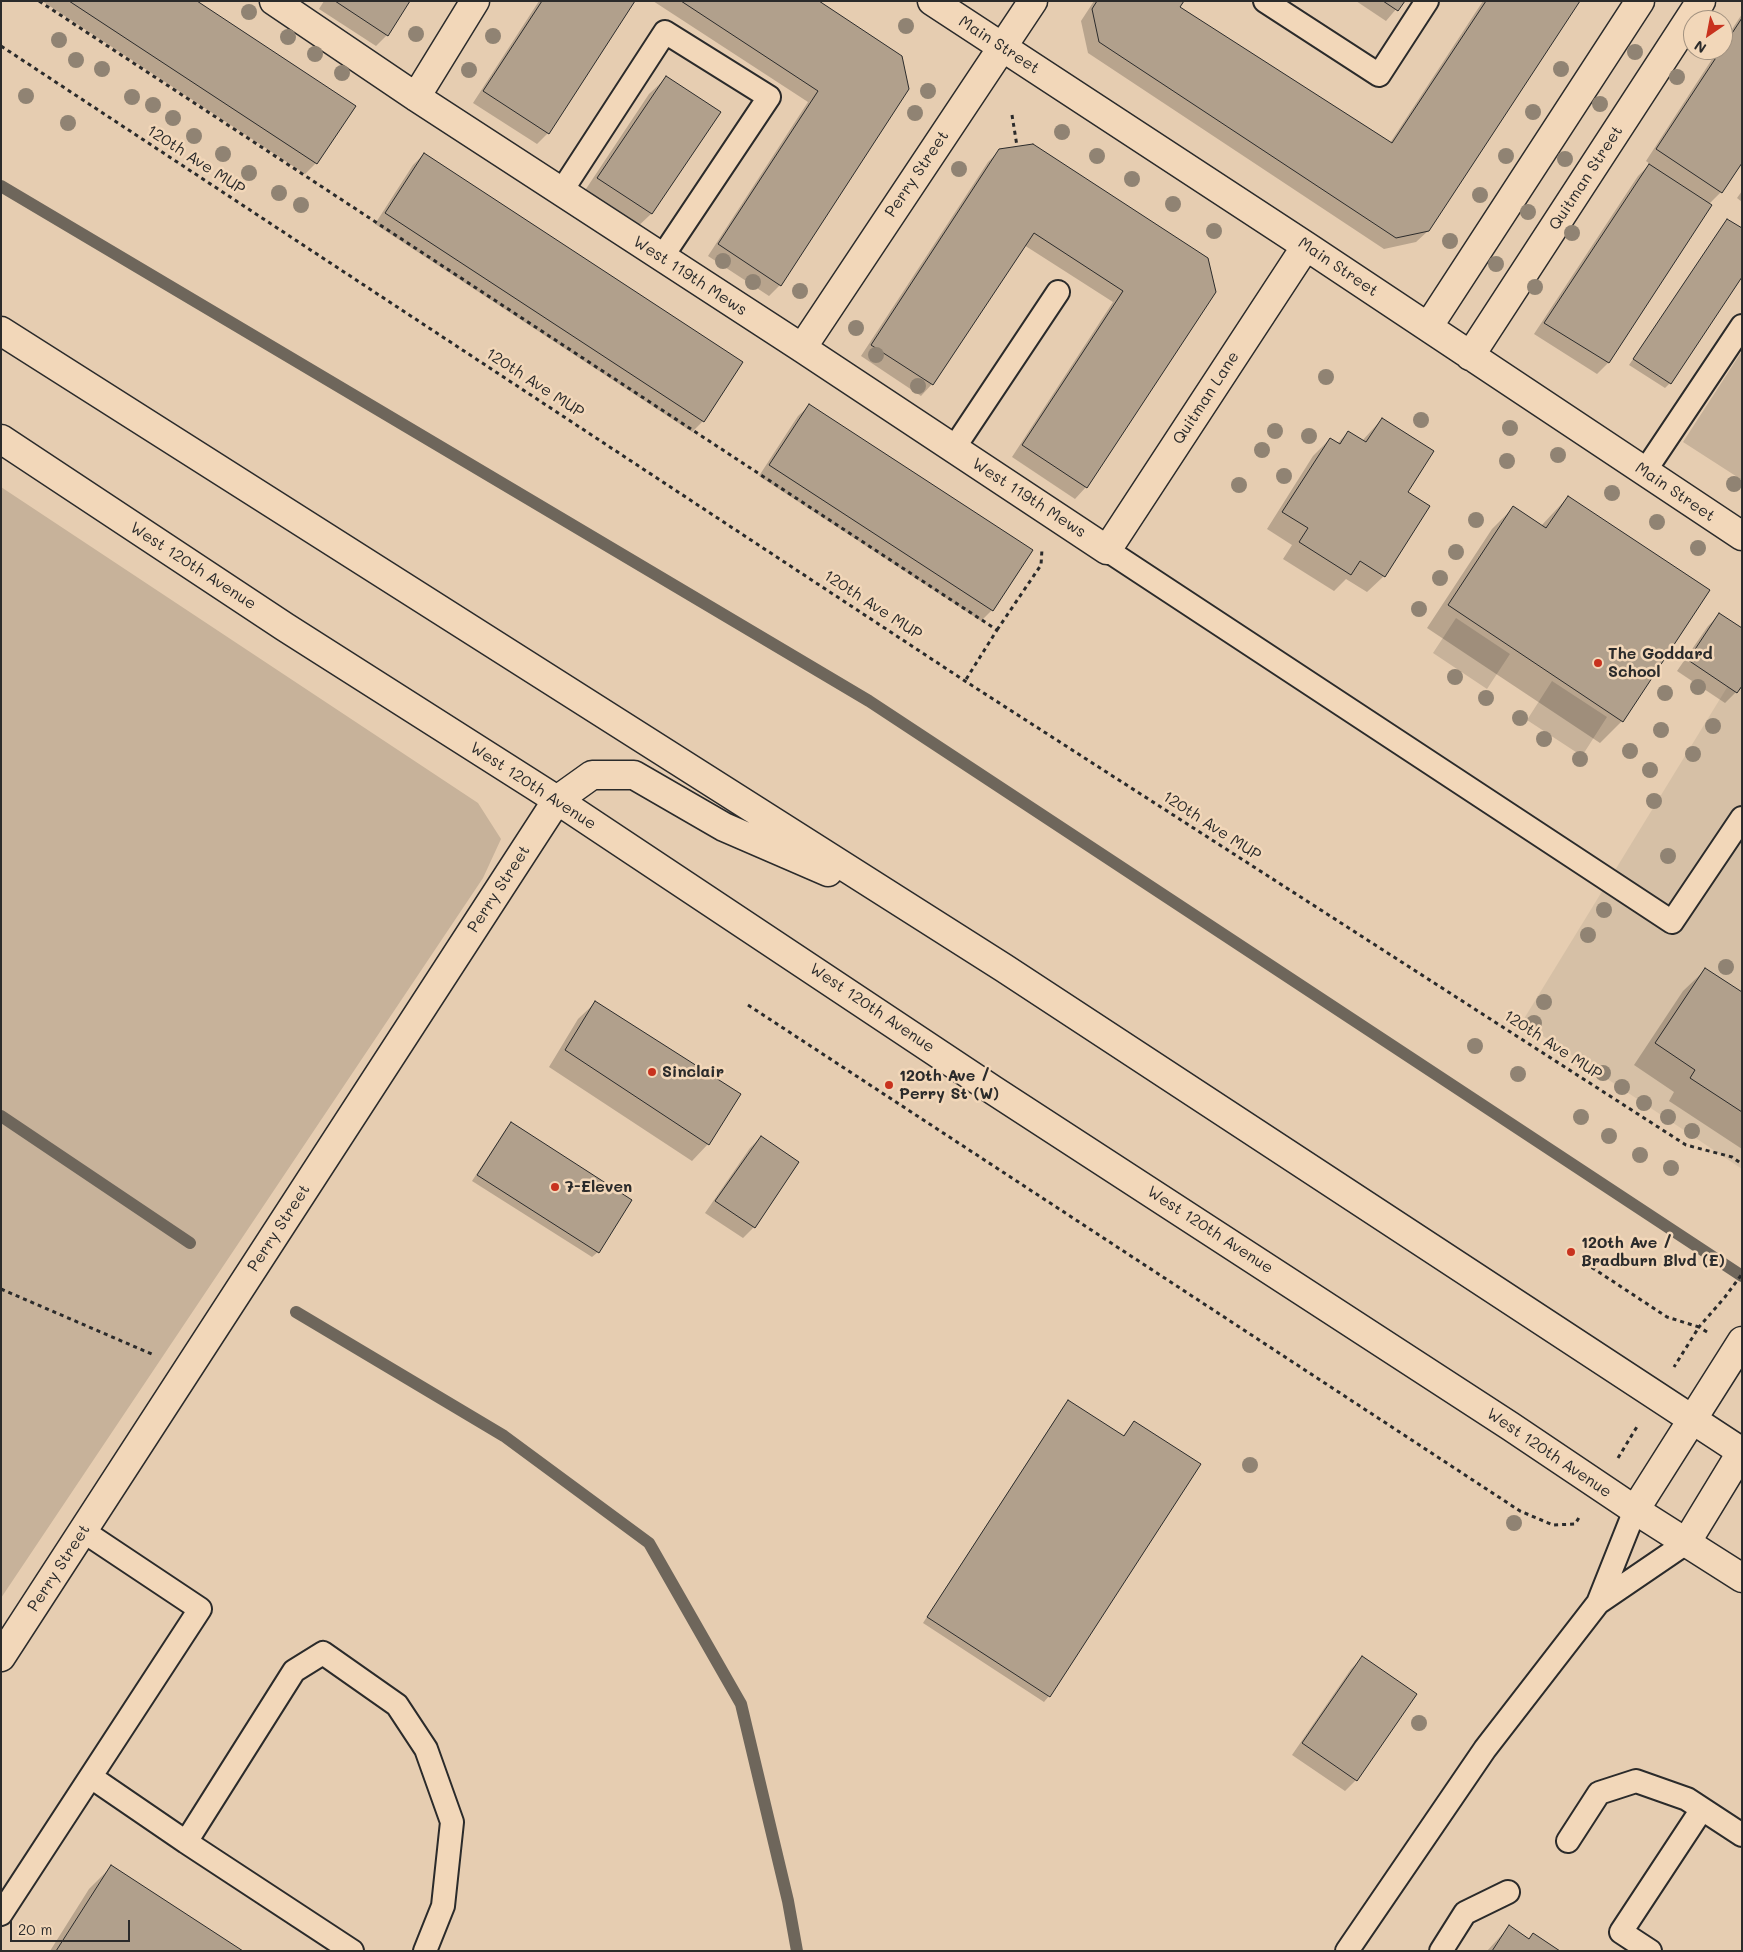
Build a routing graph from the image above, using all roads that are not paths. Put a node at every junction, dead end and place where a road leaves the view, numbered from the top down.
1 (475, 1) edge
2 (932, 1) edge
3 (1033, 1) edge
4 (1265, 1) edge
5 (1428, 1) edge
6 (1640, 1) edge
7 (1701, 1) edge
8 (278, 2) edge
9 (1002, 47) junction
10 (416, 97) junction
11 (561, 192) junction
12 (1306, 246) junction
13 (662, 258) junction
14 (1058, 292) dead end
15 (1742, 326) edge
16 (1428, 327) junction
17 (1, 332) edge
18 (802, 348) junction
19 (1470, 356) junction
20 (1, 439) edge
21 (954, 448) junction
22 (1645, 471) junction
23 (1742, 536) edge
24 (1107, 550) junction
25 (557, 800) junction
26 (1742, 818) edge
27 (908, 907) junction
28 (1742, 1341) edge
29 (1693, 1420) junction
30 (1742, 1451) edge
31 (1635, 1510) junction
32 (83, 1531) junction
33 (1686, 1543) junction
34 (1742, 1578) edge
35 (1598, 1602) junction
36 (1, 1657) edge
37 (91, 1777) junction
38 (1702, 1809) junction
39 (1742, 1835) edge
40 (1568, 1841) dead end
41 (186, 1842) junction
42 (1508, 1892) dead end
43 (1, 1914) edge
44 (352, 1951) edge
45 (425, 1951) edge
46 (1347, 1951) edge
47 (1441, 1951) edge
48 (1650, 1951) edge

1 - 10 street
2 - 9 street, Main Street
3 - 9 street, Perry Street
4 - 5 lane
6 - 16 street
7 - 19 street, Quitman Street
8 - 10 street, West 119th Mews
9 - 12 street, Main Street
9 - 18 street, Perry Street
10 - 11 street, West 119th Mews
11 - 13 street, West 119th Mews
11 - 13 lane
12 - 16 street, Main Street
12 - 24 street, Quitman Lane
13 - 18 street, West 119th Mews
14 - 21 lane
15 - 22 lane
16 - 19 street, Main Street
17 - 27 street
18 - 21 street, West 119th Mews
19 - 22 street, Main Street
20 - 25 street, West 120th Avenue
21 - 24 street, West 119th Mews
22 - 23 street, Main Street
24 - 26 lane
25 - 27 street
25 - 31 street, West 120th Avenue
25 - 32 street, Perry Street
27 - 29 street
28 - 29 street
29 - 30 street
29 - 31 street
30 - 33 street
31 - 33 street, West 120th Avenue
31 - 35 lane
32 - 36 street, Perry Street
32 - 37 lane
33 - 34 street, West 120th Avenue
33 - 35 lane
35 - 46 lane
37 - 41 lane
37 - 43 lane
38 - 39 lane
38 - 40 lane
38 - 48 lane
41 - 44 lane
41 - 45 lane
42 - 47 lane

